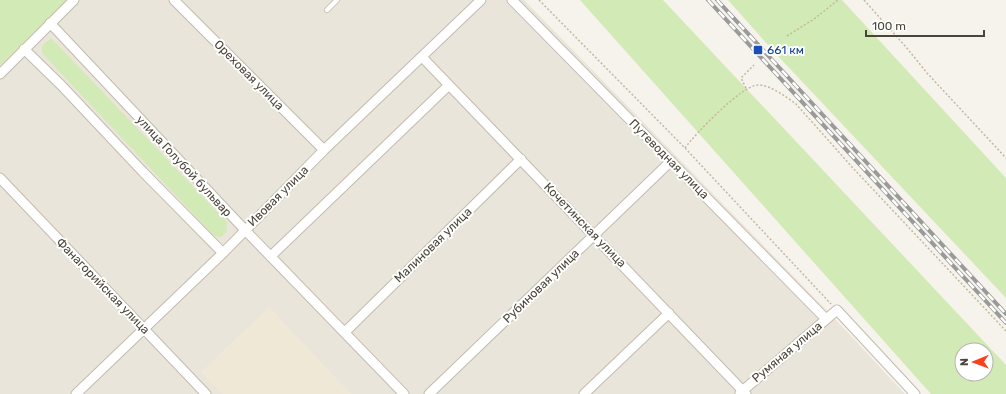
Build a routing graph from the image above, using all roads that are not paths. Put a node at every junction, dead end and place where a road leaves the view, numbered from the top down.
1 (74, 0) edge
2 (174, 0) edge
3 (337, 0) edge
4 (481, 0) edge
5 (512, 0) edge
6 (327, 10) dead end
7 (50, 23) junction
8 (24, 49) junction
9 (422, 57) junction
10 (0, 74) edge
11 (449, 84) junction
12 (324, 150) junction
13 (521, 159) junction
14 (671, 161) junction
15 (0, 178) edge
16 (245, 230) junction
17 (594, 235) junction
18 (223, 253) junction
19 (271, 256) junction
20 (669, 313) junction
21 (826, 319) junction
22 (145, 329) junction
23 (345, 332) junction
24 (743, 393) edge
25 (76, 394) edge
26 (206, 394) edge
27 (404, 394) edge
28 (429, 394) edge
29 (584, 394) edge
30 (915, 394) edge

1 - 7 street
2 - 12 street, Ореховая улица
3 - 6 lane
4 - 9 street, Ивовая улица
5 - 14 street, Путеводная улица
7 - 8 street
7 - 16 street, улица Голубой бульвар
8 - 10 street
8 - 18 street
9 - 11 street, Кочетинская улица
9 - 12 street, Ивовая улица
11 - 13 street, Кочетинская улица
11 - 19 street
12 - 16 street, Ивовая улица
13 - 17 street, Кочетинская улица
13 - 23 street, Малиновая улица
14 - 17 street, Рубиновая улица
14 - 21 street, Путеводная улица
15 - 22 street, Фанагорийская улица
16 - 18 street, Ивовая улица
16 - 19 street, улица Голубой бульвар
17 - 20 street, Кочетинская улица
17 - 28 street, Рубиновая улица
18 - 22 street, Ивовая улица
19 - 23 street, улица Голубой бульвар
20 - 24 street, Кочетинская улица
20 - 29 street
21 - 24 street, Румяная улица
21 - 30 street, Румяная улица
22 - 25 street, Ивовая улица
22 - 26 street, Фанагорийская улица
23 - 27 street, улица Голубой бульвар

